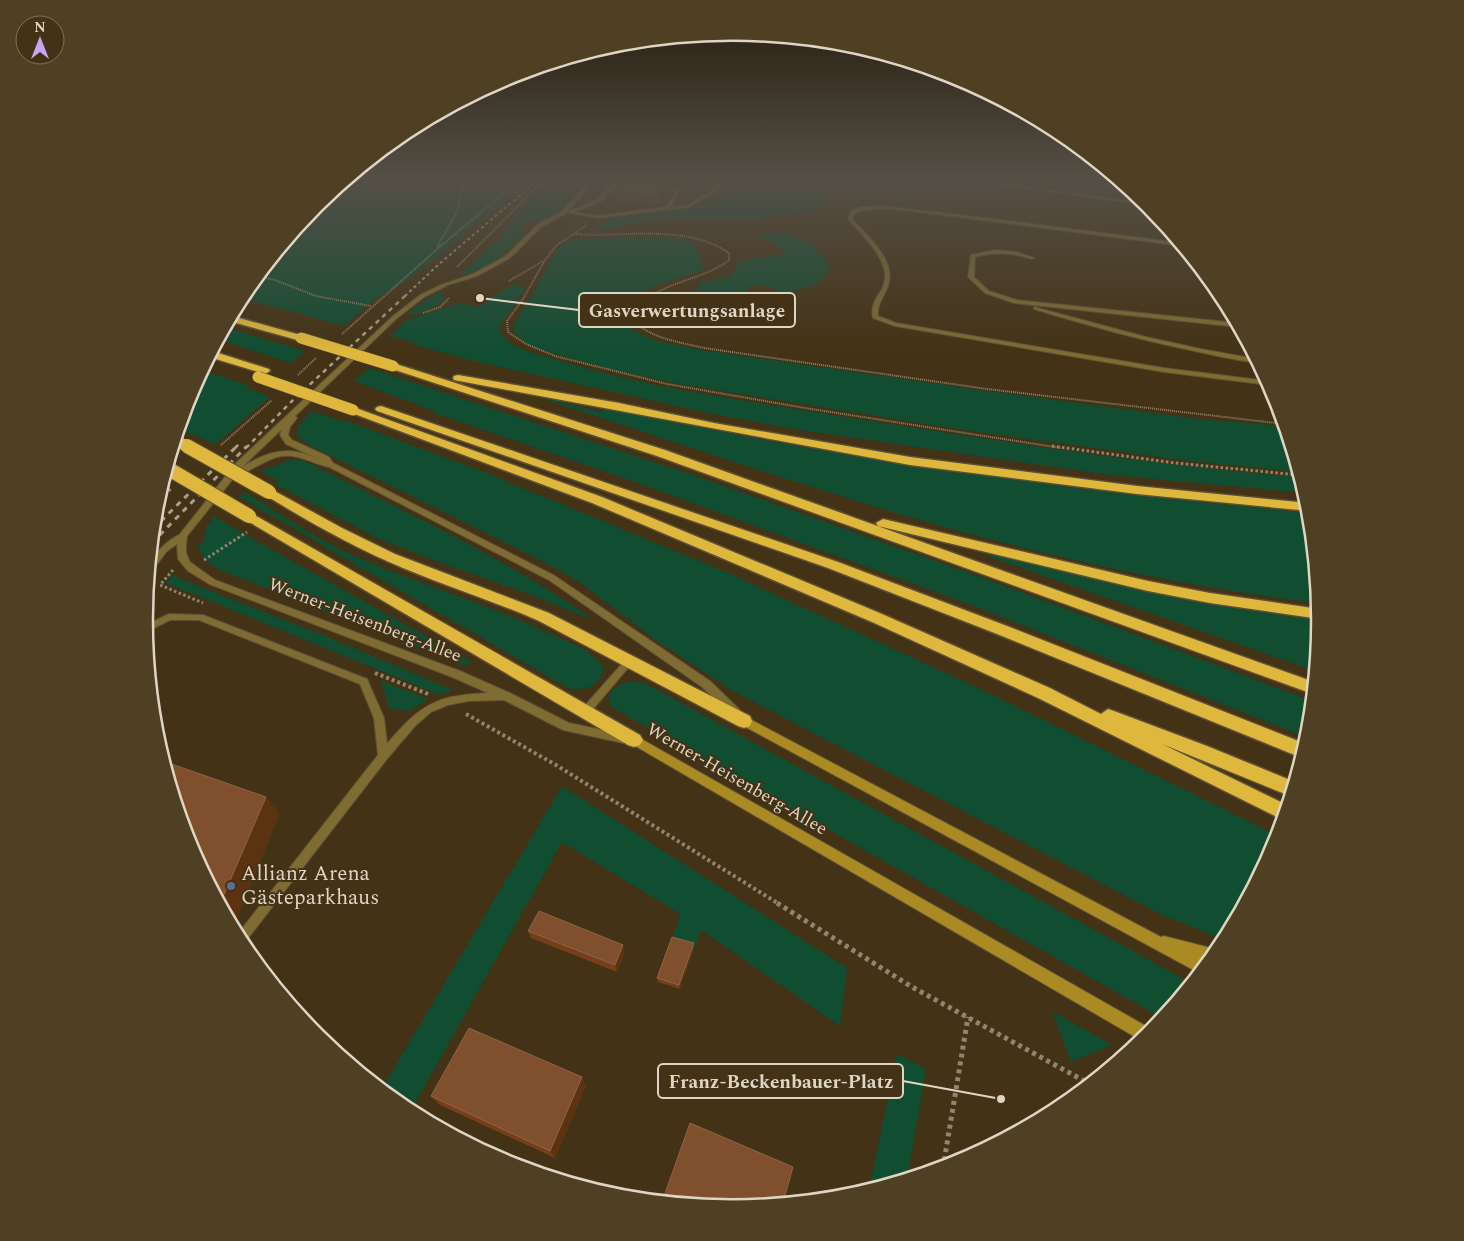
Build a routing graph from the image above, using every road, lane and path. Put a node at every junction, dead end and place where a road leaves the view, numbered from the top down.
1 (443, 237) edge
2 (452, 237) edge
3 (488, 237) edge
4 (529, 237) edge
5 (570, 237) edge
6 (688, 237) edge
7 (865, 237) edge
8 (1120, 237) edge
9 (1172, 244) edge
10 (436, 250) junction
11 (1032, 258) dead end
12 (544, 260) junction
13 (265, 278) edge
14 (509, 281) dead end
15 (443, 286) junction
16 (1016, 302) junction
17 (372, 306) junction
18 (237, 320) edge
19 (1230, 324) edge
20 (336, 339) dead end
21 (322, 353) dead end
22 (216, 356) edge
23 (1250, 360) edge
24 (407, 370) junction
25 (293, 380) dead end
26 (1260, 382) edge
27 (272, 400) dead end
28 (357, 406) junction
29 (296, 412) junction
30 (1277, 423) edge
31 (180, 443) edge
32 (221, 445) dead end
33 (331, 464) junction
34 (172, 471) edge
35 (1293, 474) edge
36 (226, 480) junction
37 (177, 484) dead end
38 (167, 491) edge
39 (1300, 506) edge
40 (812, 507) junction
41 (244, 522) junction
42 (183, 536) junction
43 (157, 559) edge
44 (190, 568) junction
45 (1311, 613) edge
46 (153, 625) edge
47 (630, 660) junction
48 (1307, 686) edge
49 (1044, 693) junction
50 (506, 696) junction
51 (585, 712) junction
52 (744, 721) junction
53 (634, 740) junction
54 (1297, 748) edge
55 (383, 756) junction
56 (1287, 787) edge
57 (1280, 810) edge
58 (245, 934) edge
59 (1149, 939) junction
60 (1206, 953) edge
61 (1198, 965) edge
62 (968, 1017) dead end
63 (1140, 1032) edge
64 (944, 1159) edge

1 - 10 path
2 - 10 path
3 - 15 path
4 - 15 lane
5 - 12 path
6 - 30 path
7 - 26 lane
8 - 9 lane
10 - 17 path
11 - 16 lane
12 - 14 path
12 - 35 path
13 - 17 path
15 - 29 street
16 - 19 lane
16 - 23 lane
17 - 20 path
18 - 24 highway, bridge
21 - 25 path
22 - 28 highway, bridge
24 - 39 highway
24 - 40 highway
27 - 32 path
28 - 49 highway
28 - 54 highway
29 - 33 street
29 - 36 street
31 - 47 highway, bridge
33 - 36 street
33 - 52 street
34 - 41 highway, bridge
36 - 42 street
37 - 38 path
40 - 45 highway
40 - 48 highway
41 - 44 path
41 - 51 highway
42 - 43 lane
42 - 44 street
44 - 50 street, Werner-Heisenberg-Allee
46 - 55 lane
47 - 51 lane
47 - 52 highway
49 - 56 highway
49 - 57 highway
50 - 53 street, Werner-Heisenberg-Allee
50 - 55 lane
51 - 53 highway
52 - 59 street
53 - 63 street, Werner-Heisenberg-Allee
55 - 58 lane
59 - 60 street
59 - 61 street
62 - 64 path

